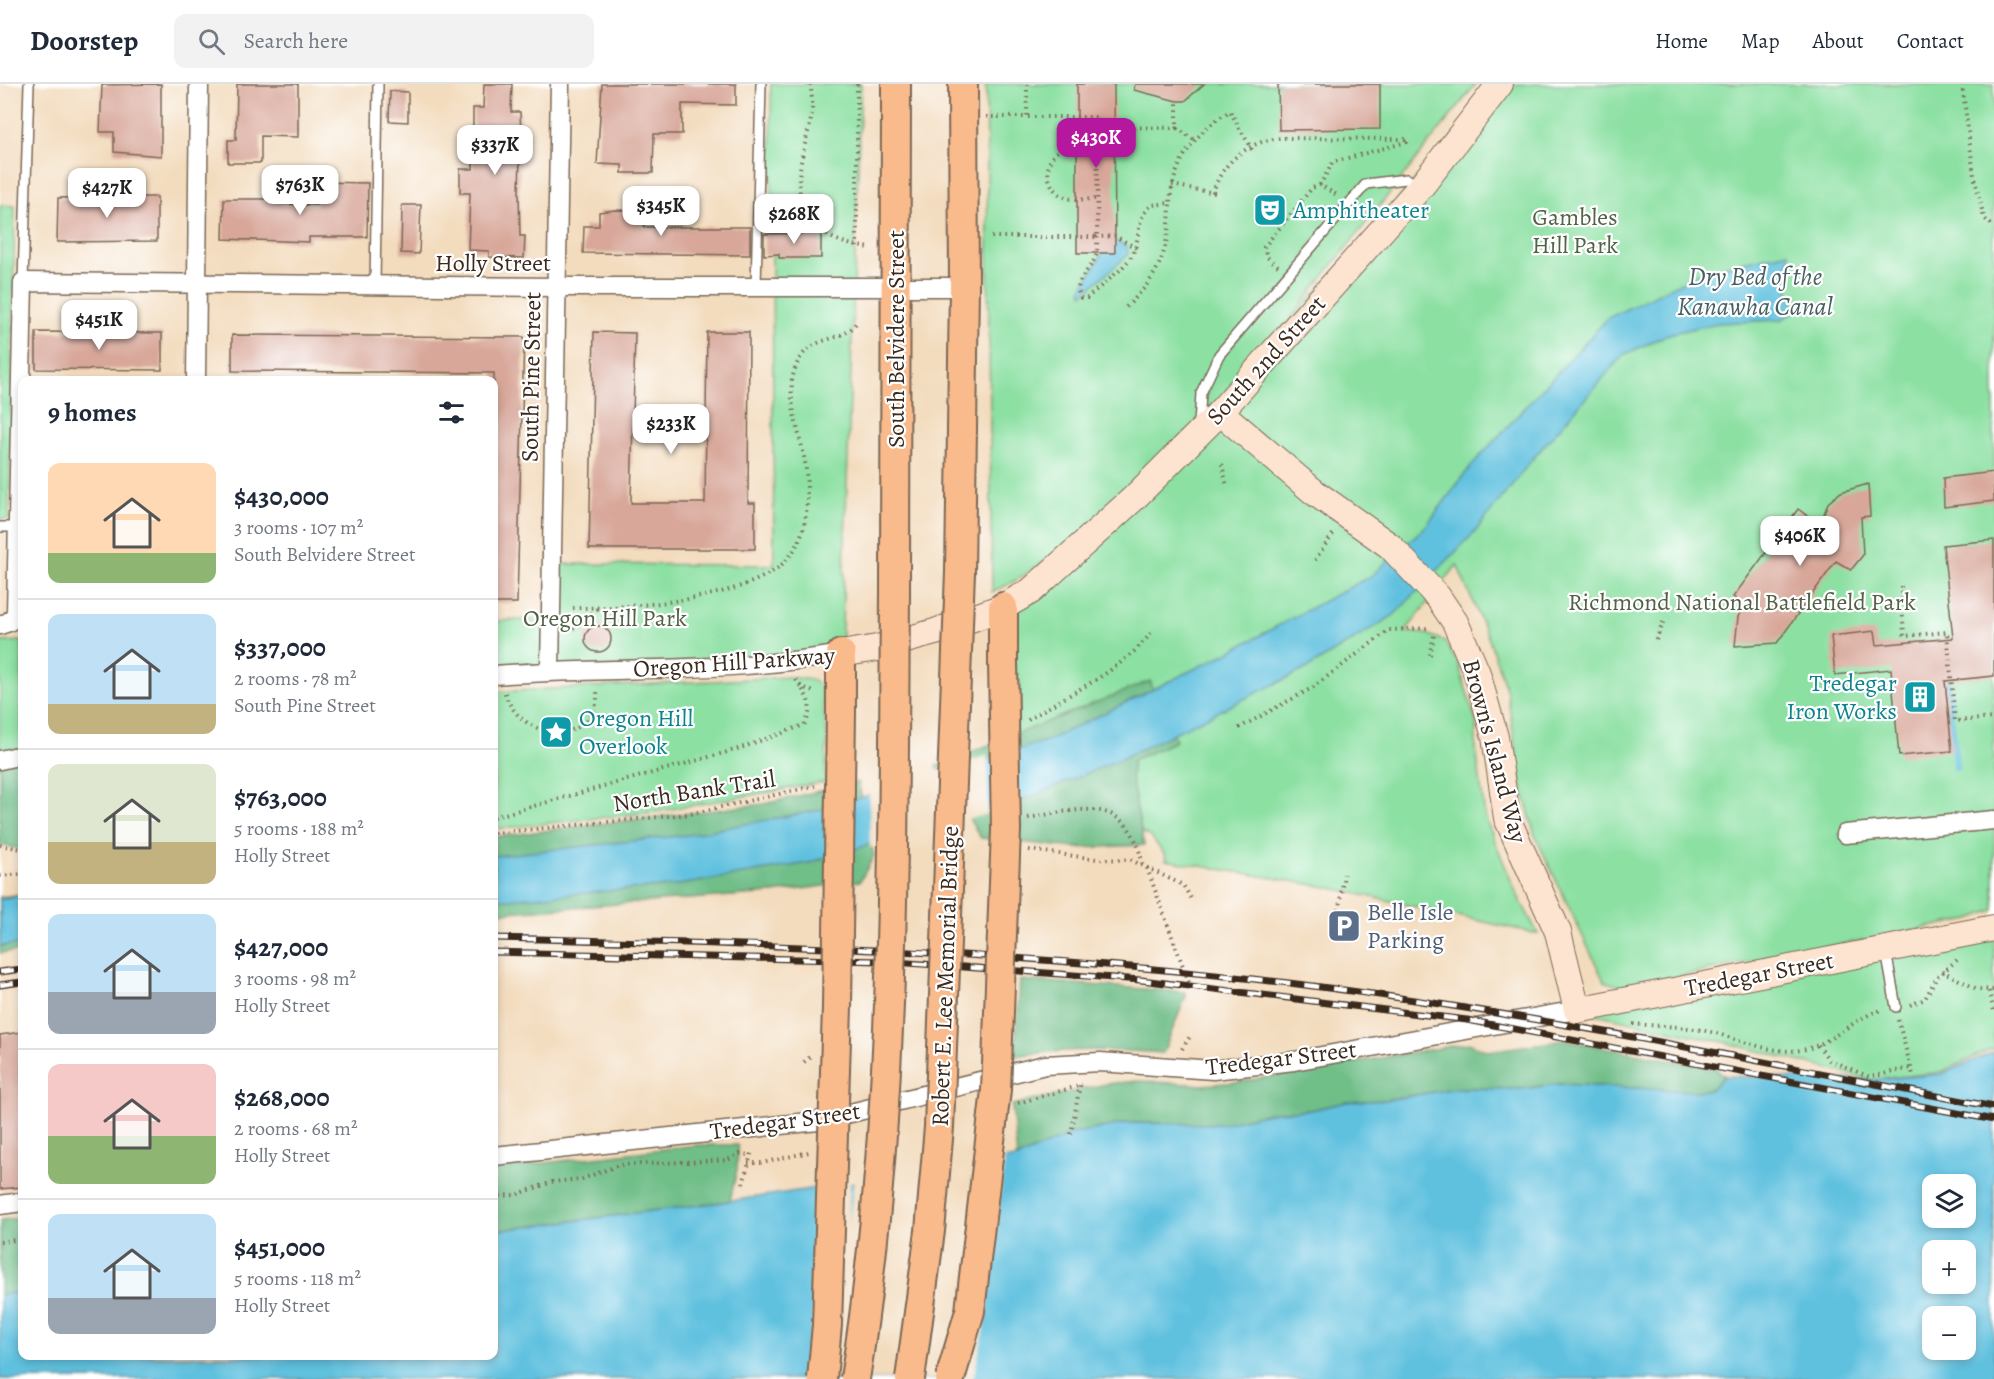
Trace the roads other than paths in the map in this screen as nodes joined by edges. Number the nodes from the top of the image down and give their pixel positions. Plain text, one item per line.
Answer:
1 (29, 84) edge
2 (199, 84) edge
3 (378, 84) edge
4 (560, 84) edge
5 (761, 84) edge
6 (896, 84) edge
7 (963, 84) edge
8 (1500, 84) edge
9 (1423, 184) junction
10 (23, 282) junction
11 (197, 285) junction
12 (375, 286) junction
13 (556, 287) junction
14 (756, 287) junction
15 (896, 287) junction
16 (964, 287) junction
17 (196, 376) edge
18 (1220, 412) junction
19 (1198, 434) junction
20 (9, 527) edge
21 (1003, 607) junction
22 (0, 625) edge
23 (841, 654) junction
24 (550, 670) junction
25 (499, 682) edge
26 (18, 756) edge
27 (0, 760) edge
28 (1994, 820) edge
29 (1845, 834) dead end
30 (1994, 928) edge
31 (1886, 949) junction
32 (1896, 1007) road end
33 (1577, 1010) junction
34 (498, 1156) edge
35 (18, 1203) edge
36 (0, 1205) edge
37 (822, 1379) edge
38 (855, 1379) edge
39 (910, 1379) edge
40 (951, 1379) edge

1 - 10 lane
2 - 11 street
3 - 12 lane
4 - 13 street, South Pine Street
5 - 14 lane
6 - 15 main road, South Belvidere Street
7 - 16 main road
8 - 9 street, South 2nd Street
9 - 18 street, South 2nd Street
9 - 19 lane
10 - 11 street, Holly Street
10 - 20 street
11 - 12 street, Holly Street
11 - 17 street
12 - 13 street, Holly Street
13 - 14 street, Holly Street
13 - 24 street, South Pine Street
14 - 15 street, Holly Street
15 - 16 street, Holly Street
15 - 38 main road, South Belvidere Street, bridge
16 - 39 main road, Robert E. Lee Memorial Bridge, bridge
18 - 19 street, South 2nd Street
18 - 33 street, Brown's Island Way
19 - 21 street, South 2nd Street
20 - 22 street
21 - 23 street, Oregon Hill Parkway
21 - 40 main road, bridge
23 - 24 street, Oregon Hill Parkway
23 - 37 main road, bridge
24 - 25 street, Oregon Hill Parkway
26 - 27 street
28 - 29 street
30 - 31 street, Tredegar Street
31 - 32 lane
31 - 33 street, Tredegar Street
33 - 34 street, Tredegar Street
35 - 36 street

